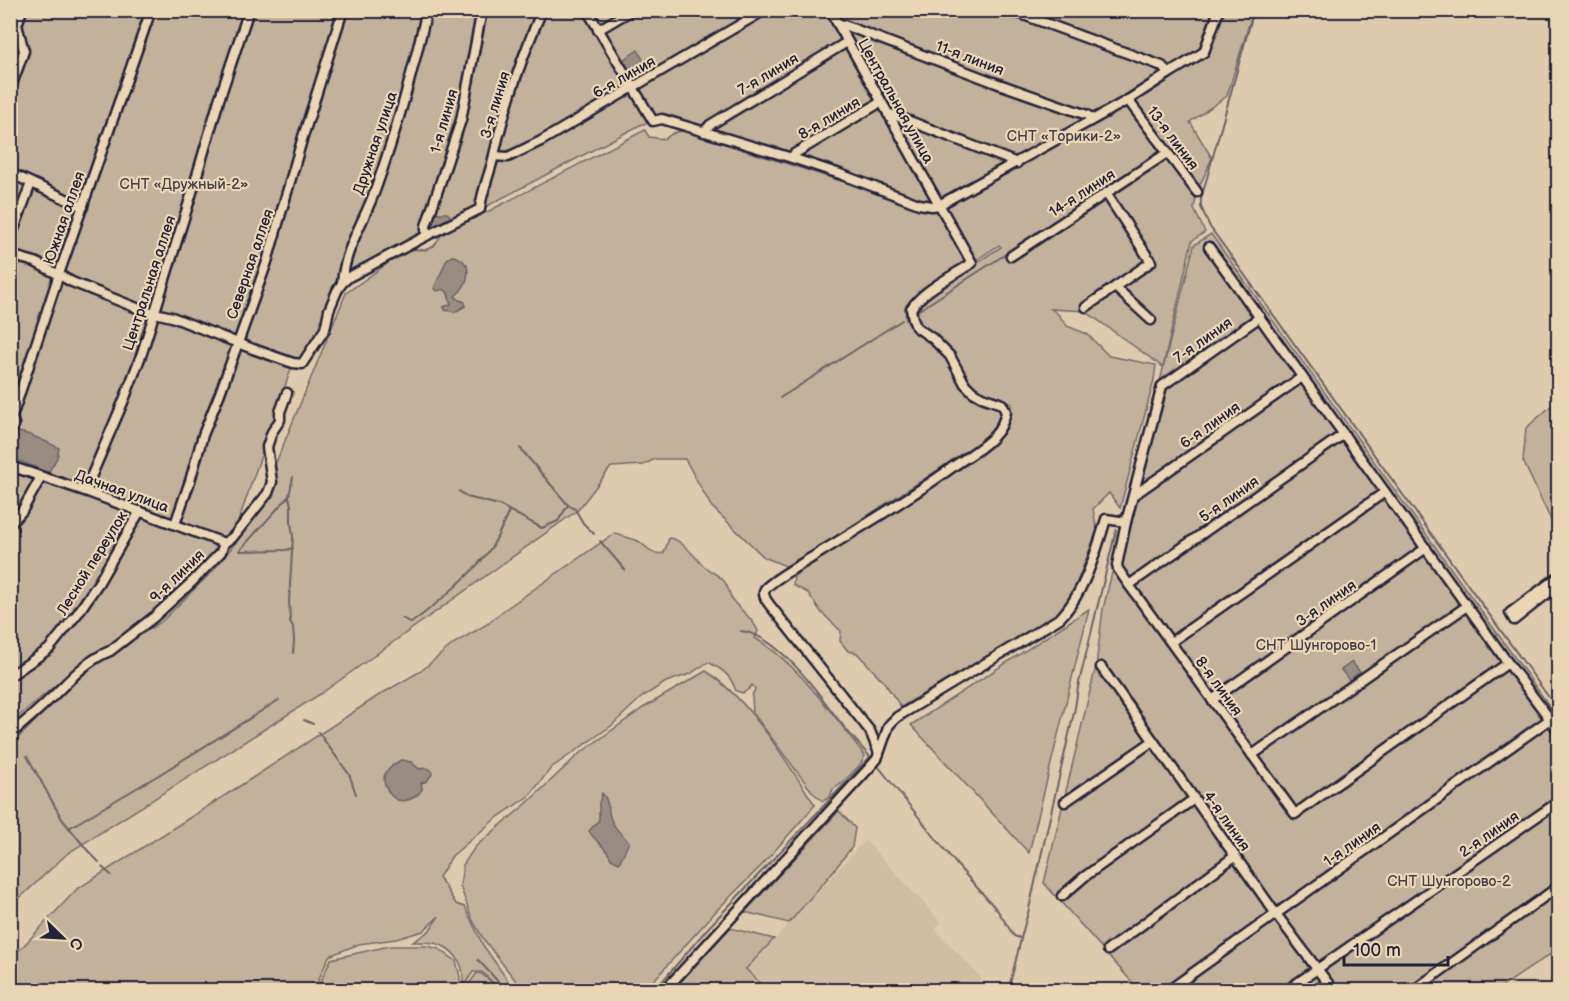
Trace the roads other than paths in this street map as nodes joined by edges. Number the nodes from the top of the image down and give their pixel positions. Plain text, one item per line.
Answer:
1 (22, 10) edge
2 (151, 10) edge
3 (249, 10) edge
4 (343, 10) edge
5 (428, 10) edge
6 (482, 10) edge
7 (542, 10) edge
8 (587, 10) edge
9 (632, 10) edge
10 (765, 10) edge
11 (830, 10) edge
12 (1010, 10) edge
13 (1217, 11) edge
14 (838, 24) junction
15 (598, 30) junction
16 (847, 42) junction
17 (1168, 74) junction
18 (633, 88) junction
19 (10, 90) edge
20 (1128, 100) junction
21 (881, 102) junction
22 (888, 114) junction
23 (1093, 119) junction
24 (704, 132) junction
25 (1167, 153) junction
26 (494, 156) junction
27 (792, 158) junction
28 (1017, 163) junction
29 (10, 174) edge
30 (31, 183) junction
31 (1197, 192) dead end
32 (1106, 193) junction
33 (939, 205) junction
34 (83, 207) junction
35 (426, 236) junction
36 (10, 240) edge
37 (1209, 247) dead end
38 (10, 255) edge
39 (1011, 256) dead end
40 (59, 274) junction
41 (342, 283) junction
42 (1115, 287) junction
43 (1086, 307) dead end
44 (154, 313) junction
45 (1260, 317) junction
46 (1151, 320) dead end
47 (237, 342) junction
48 (1302, 377) junction
49 (287, 393) dead end
50 (1344, 434) junction
51 (10, 435) edge
52 (10, 466) edge
53 (41, 477) junction
54 (85, 491) junction
55 (1135, 491) junction
56 (1385, 492) junction
57 (140, 511) junction
58 (1126, 522) junction
59 (10, 524) edge
60 (175, 524) junction
61 (224, 543) junction
62 (1426, 548) junction
63 (1558, 578) edge
64 (1129, 585) junction
65 (1558, 585) edge
66 (1467, 606) junction
67 (1171, 642) junction
68 (1508, 663) junction
69 (1101, 667) dead end
70 (10, 676) edge
71 (1212, 700) junction
72 (1550, 719) junction
73 (1558, 730) edge
74 (10, 735) edge
75 (1154, 741) junction
76 (879, 753) junction
77 (1252, 755) junction
78 (1194, 799) junction
79 (1065, 802) dead end
80 (1558, 802) edge
81 (1235, 856) junction
82 (1558, 887) edge
83 (1062, 896) dead end
84 (1276, 914) junction
85 (1108, 950) dead end
86 (1318, 970) junction
87 (665, 990) edge
88 (1169, 990) edge
89 (1287, 990) edge
90 (1333, 990) edge
91 (1414, 990) edge

1 - 19 street
2 - 34 street, Южная аллея
3 - 44 street, Центральная аллея
4 - 47 street, Северная аллея
5 - 41 street, Дружная улица
6 - 35 street, 1-я линия
7 - 26 street, 3-я линия
8 - 15 street
9 - 15 street
10 - 18 street, 6-я линия
11 - 14 street, Центральная улица
12 - 17 street
13 - 17 street
14 - 16 street, Центральная улица
14 - 23 street, 11-я линия
15 - 18 street
16 - 21 street, Центральная улица
16 - 24 street, 7-я линия
17 - 20 street
18 - 24 street
18 - 26 street, 6-я линия
20 - 23 street
20 - 25 street, 13-я линия
21 - 22 street, Центральная улица
21 - 27 street, 8-я линия
22 - 28 street
22 - 33 street, Центральная улица
23 - 28 street
24 - 27 street
25 - 31 street, 13-я линия
25 - 32 street, 14-я линия
26 - 35 street, 3-я линия
27 - 33 street
28 - 33 street
29 - 30 street
30 - 34 street
30 - 36 street
32 - 39 street, 14-я линия
32 - 42 street
33 - 76 street, Центральная улица
34 - 40 street, Южная аллея
35 - 41 street
37 - 45 street
38 - 40 street
40 - 44 street
40 - 51 street, Южная аллея
41 - 47 street, Дружная улица
42 - 43 street
42 - 46 street
44 - 47 street
44 - 54 street, Центральная аллея
45 - 48 street
45 - 55 street, 7-я линия
47 - 60 street, Северная аллея
48 - 50 street
48 - 55 street, 6-я линия
49 - 61 street, 9-я линия
50 - 56 street
50 - 64 street, 5-я линия
52 - 53 street, Дачная улица
53 - 54 street, Дачная улица
53 - 59 street
54 - 57 street, Дачная улица
55 - 58 street
56 - 62 street
56 - 67 street
57 - 60 street, Дачная улица
57 - 70 street, Лесной переулок
58 - 64 street, 8-я линия
58 - 76 street
60 - 61 street, Дачная улица
61 - 74 street, 9-я линия
62 - 66 street
62 - 71 street, 3-я линия
63 - 65 street
64 - 67 street, 8-я линия
66 - 68 street
66 - 77 street
67 - 71 street, 8-я линия
68 - 72 street
68 - 77 street, 8-я линия
69 - 75 street, 4-я линия
71 - 77 street, 8-я линия
72 - 73 street
72 - 84 street, 1-я линия
75 - 78 street, 4-я линия
75 - 79 street
76 - 87 street
78 - 81 street, 4-я линия
78 - 83 street
80 - 86 street, 2-я линия
81 - 84 street, 4-я линия
81 - 85 street
82 - 91 street
84 - 86 street, 4-я линия
84 - 88 street, 1-я линия
86 - 89 street, 2-я линия
86 - 90 street, 4-я линия

